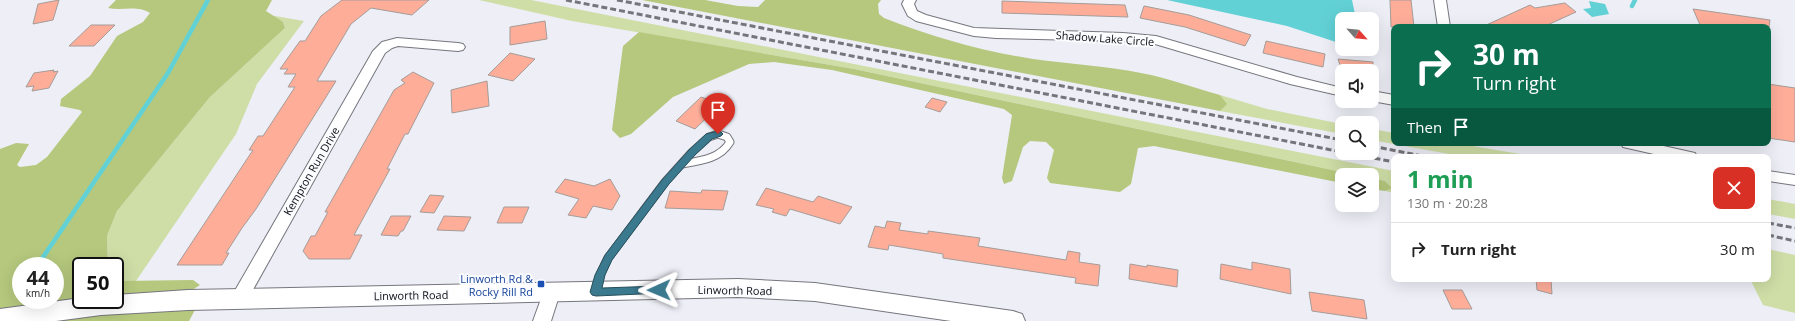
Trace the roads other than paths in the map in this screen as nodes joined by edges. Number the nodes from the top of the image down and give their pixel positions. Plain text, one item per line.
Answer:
1 (1440, 0) edge
2 (911, 6) edge
3 (1444, 24) edge
4 (458, 47) dead end
5 (1335, 90) edge
6 (1379, 97) edge
7 (1391, 99) edge
8 (1641, 146) edge
9 (1677, 154) edge
10 (682, 164) junction
11 (1771, 176) edge
12 (1795, 180) edge
13 (596, 292) junction
14 (551, 293) junction
15 (239, 299) junction
16 (0, 319) edge
17 (542, 321) edge
18 (1012, 321) edge

1 - 3 street
2 - 5 street, Shadow Lake Circle
4 - 15 street, Kempton Run Drive
6 - 7 street
8 - 9 street
10 - 10 lane
10 - 13 lane
11 - 12 street
13 - 14 main road, Linworth Road
13 - 18 main road, Linworth Road
14 - 15 main road, Linworth Road
14 - 17 street
15 - 16 main road, Linworth Road

